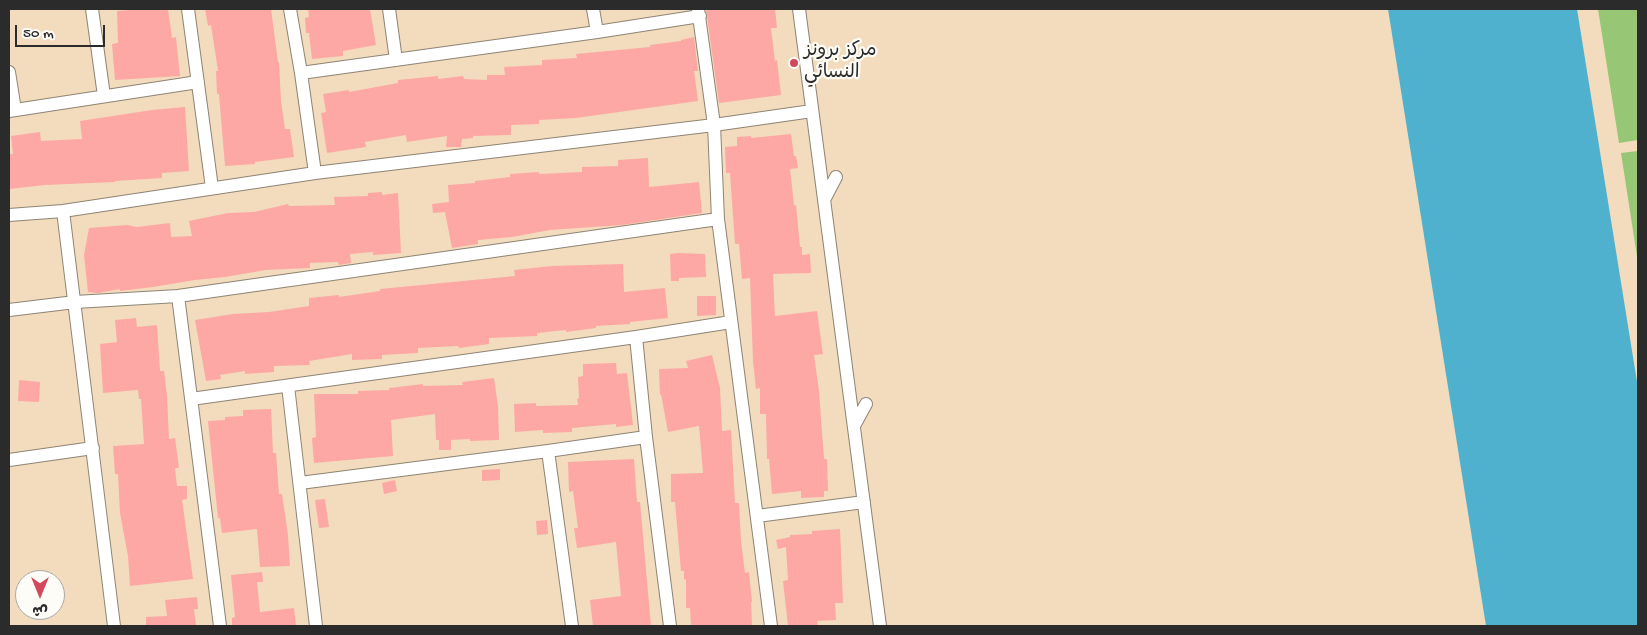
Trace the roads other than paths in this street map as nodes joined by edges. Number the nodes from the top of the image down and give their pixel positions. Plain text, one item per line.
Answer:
1 (92, 9) edge
2 (188, 9) edge
3 (290, 9) edge
4 (389, 9) edge
5 (594, 9) edge
6 (799, 9) edge
7 (699, 13) edge
8 (597, 32) junction
9 (396, 60) junction
10 (9, 72) edge
11 (301, 73) junction
12 (198, 82) junction
13 (104, 96) junction
14 (12, 111) edge
15 (812, 111) junction
16 (714, 125) junction
17 (315, 173) junction
18 (836, 177) dead end
19 (212, 188) junction
20 (824, 200) junction
21 (63, 211) junction
22 (9, 216) edge
23 (718, 219) junction
24 (178, 296) junction
25 (75, 302) junction
26 (9, 310) edge
27 (731, 322) junction
28 (636, 337) junction
29 (288, 386) junction
30 (191, 399) junction
31 (866, 404) dead end
32 (854, 426) junction
33 (646, 437) junction
34 (93, 448) junction
35 (548, 451) junction
36 (9, 460) edge
37 (300, 483) junction
38 (864, 502) junction
39 (757, 516) junction
40 (114, 626) edge
41 (220, 626) edge
42 (316, 626) edge
43 (572, 626) edge
44 (670, 626) edge
45 (771, 626) edge
46 (880, 626) edge

1 - 13 street
2 - 12 street
3 - 11 street
4 - 9 street
5 - 8 street
6 - 15 street
7 - 8 street
7 - 16 street
8 - 9 street
9 - 11 street
10 - 14 street
11 - 17 street
12 - 13 street
12 - 19 street
13 - 14 street
15 - 16 street
15 - 20 street
16 - 17 street
16 - 23 street
17 - 19 street
18 - 20 street
19 - 21 street
20 - 32 street
21 - 22 street
21 - 25 street
23 - 24 street
23 - 27 street
24 - 25 street
24 - 30 street
25 - 26 street
25 - 34 street
27 - 28 street
27 - 39 street
28 - 29 street
28 - 33 street
29 - 30 street
29 - 37 street
30 - 41 street
31 - 32 street
32 - 38 street
33 - 35 street
33 - 44 street
34 - 36 street
34 - 40 street
35 - 37 street
35 - 43 street
37 - 42 street
38 - 39 street
38 - 46 street
39 - 45 street

